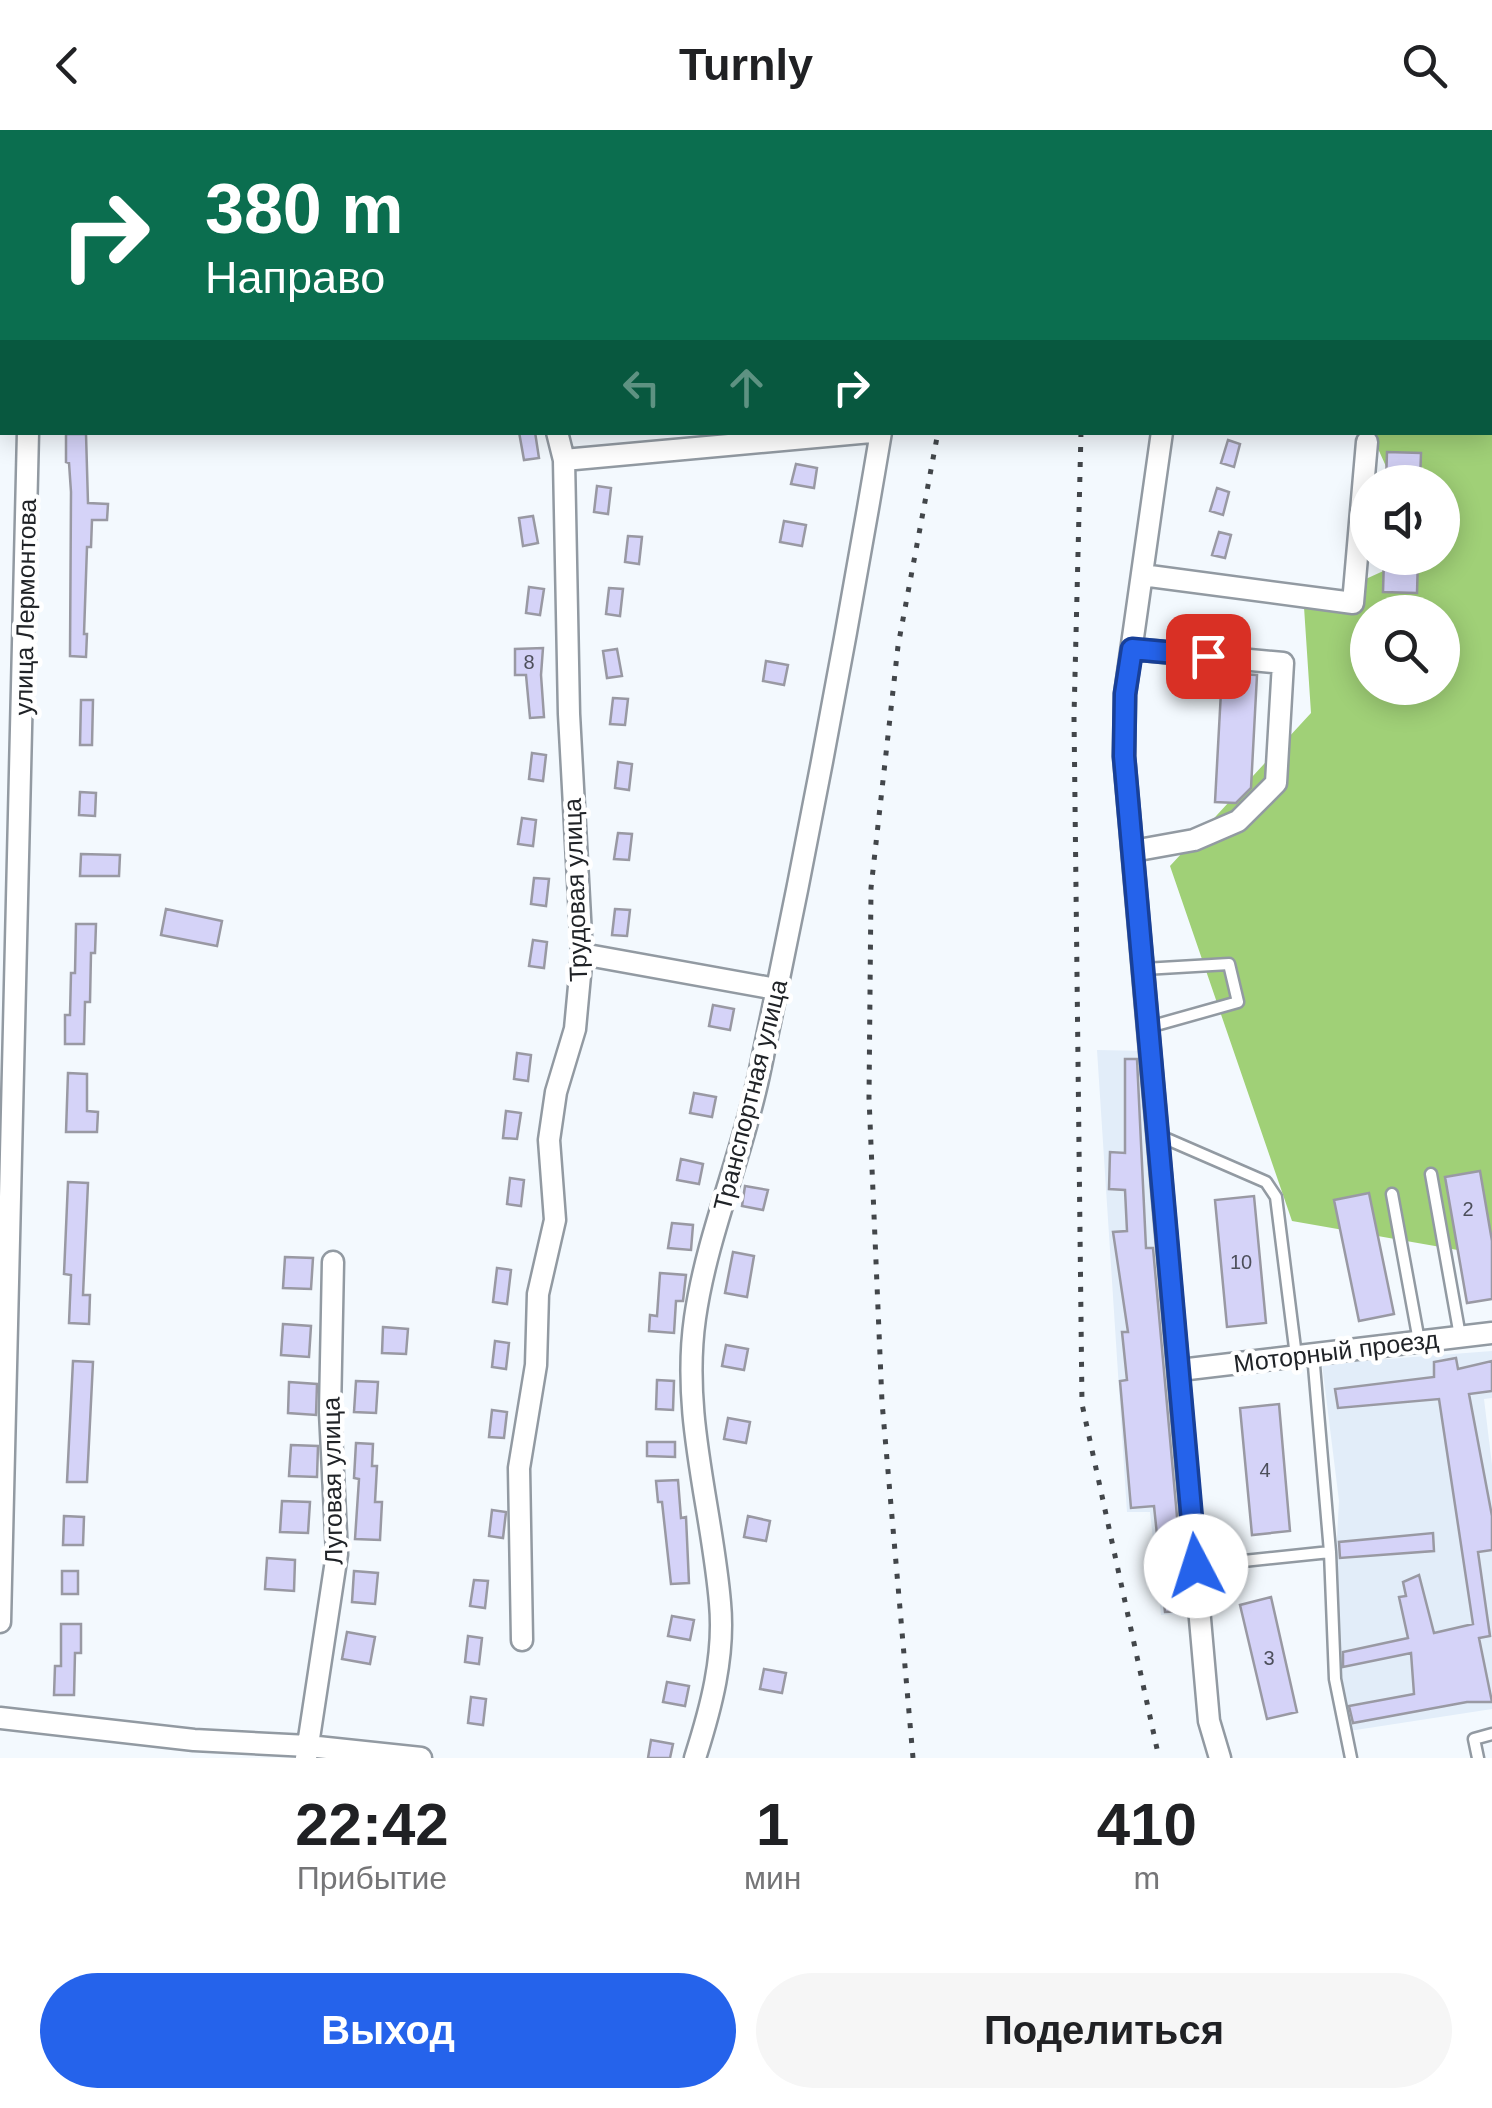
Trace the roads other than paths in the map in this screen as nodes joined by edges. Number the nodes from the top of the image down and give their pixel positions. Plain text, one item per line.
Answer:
1 (28, 435) edge
2 (558, 435) edge
3 (838, 435) edge
4 (880, 435) edge
5 (1162, 435) edge
6 (1366, 442) dead end
7 (564, 460) junction
8 (1142, 576) junction
9 (1132, 649) junction
10 (1133, 851) junction
11 (582, 954) junction
12 (1144, 969) junction
13 (776, 989) junction
14 (1150, 1027) junction
15 (1160, 1136) junction
16 (1431, 1174) dead end
17 (1392, 1194) dead end
18 (333, 1262) dead end
19 (1492, 1332) edge
20 (1460, 1336) junction
21 (1419, 1341) junction
22 (1304, 1355) junction
23 (1180, 1370) junction
24 (1330, 1552) junction
25 (1196, 1566) junction
26 (0, 1622) edge
27 (522, 1640) dead end
28 (0, 1718) edge
29 (1492, 1734) edge
30 (307, 1752) edge
31 (420, 1758) edge
32 (695, 1758) edge
33 (1220, 1758) edge
34 (1351, 1758) edge
35 (1478, 1758) edge

1 - 26 street, улица Лермонтова
2 - 7 street, Трудовая улица
3 - 7 street
4 - 13 street, Транспортная улица
5 - 8 street
6 - 8 street
7 - 11 street, Трудовая улица
8 - 9 street
9 - 10 street
9 - 10 street
10 - 12 street
11 - 13 street
11 - 27 street, Трудовая улица
12 - 14 street
12 - 14 lane
13 - 32 street, Транспортная улица
14 - 15 street
15 - 22 lane
15 - 23 street
16 - 20 lane
17 - 21 lane
18 - 30 street, Луговая улица
19 - 20 street, Моторный проезд
20 - 21 street, Моторный проезд
21 - 22 street, Моторный проезд
22 - 23 street, Моторный проезд
22 - 24 lane
23 - 25 street
24 - 25 lane
24 - 34 lane
25 - 33 street
28 - 30 street
29 - 35 lane
30 - 31 street

